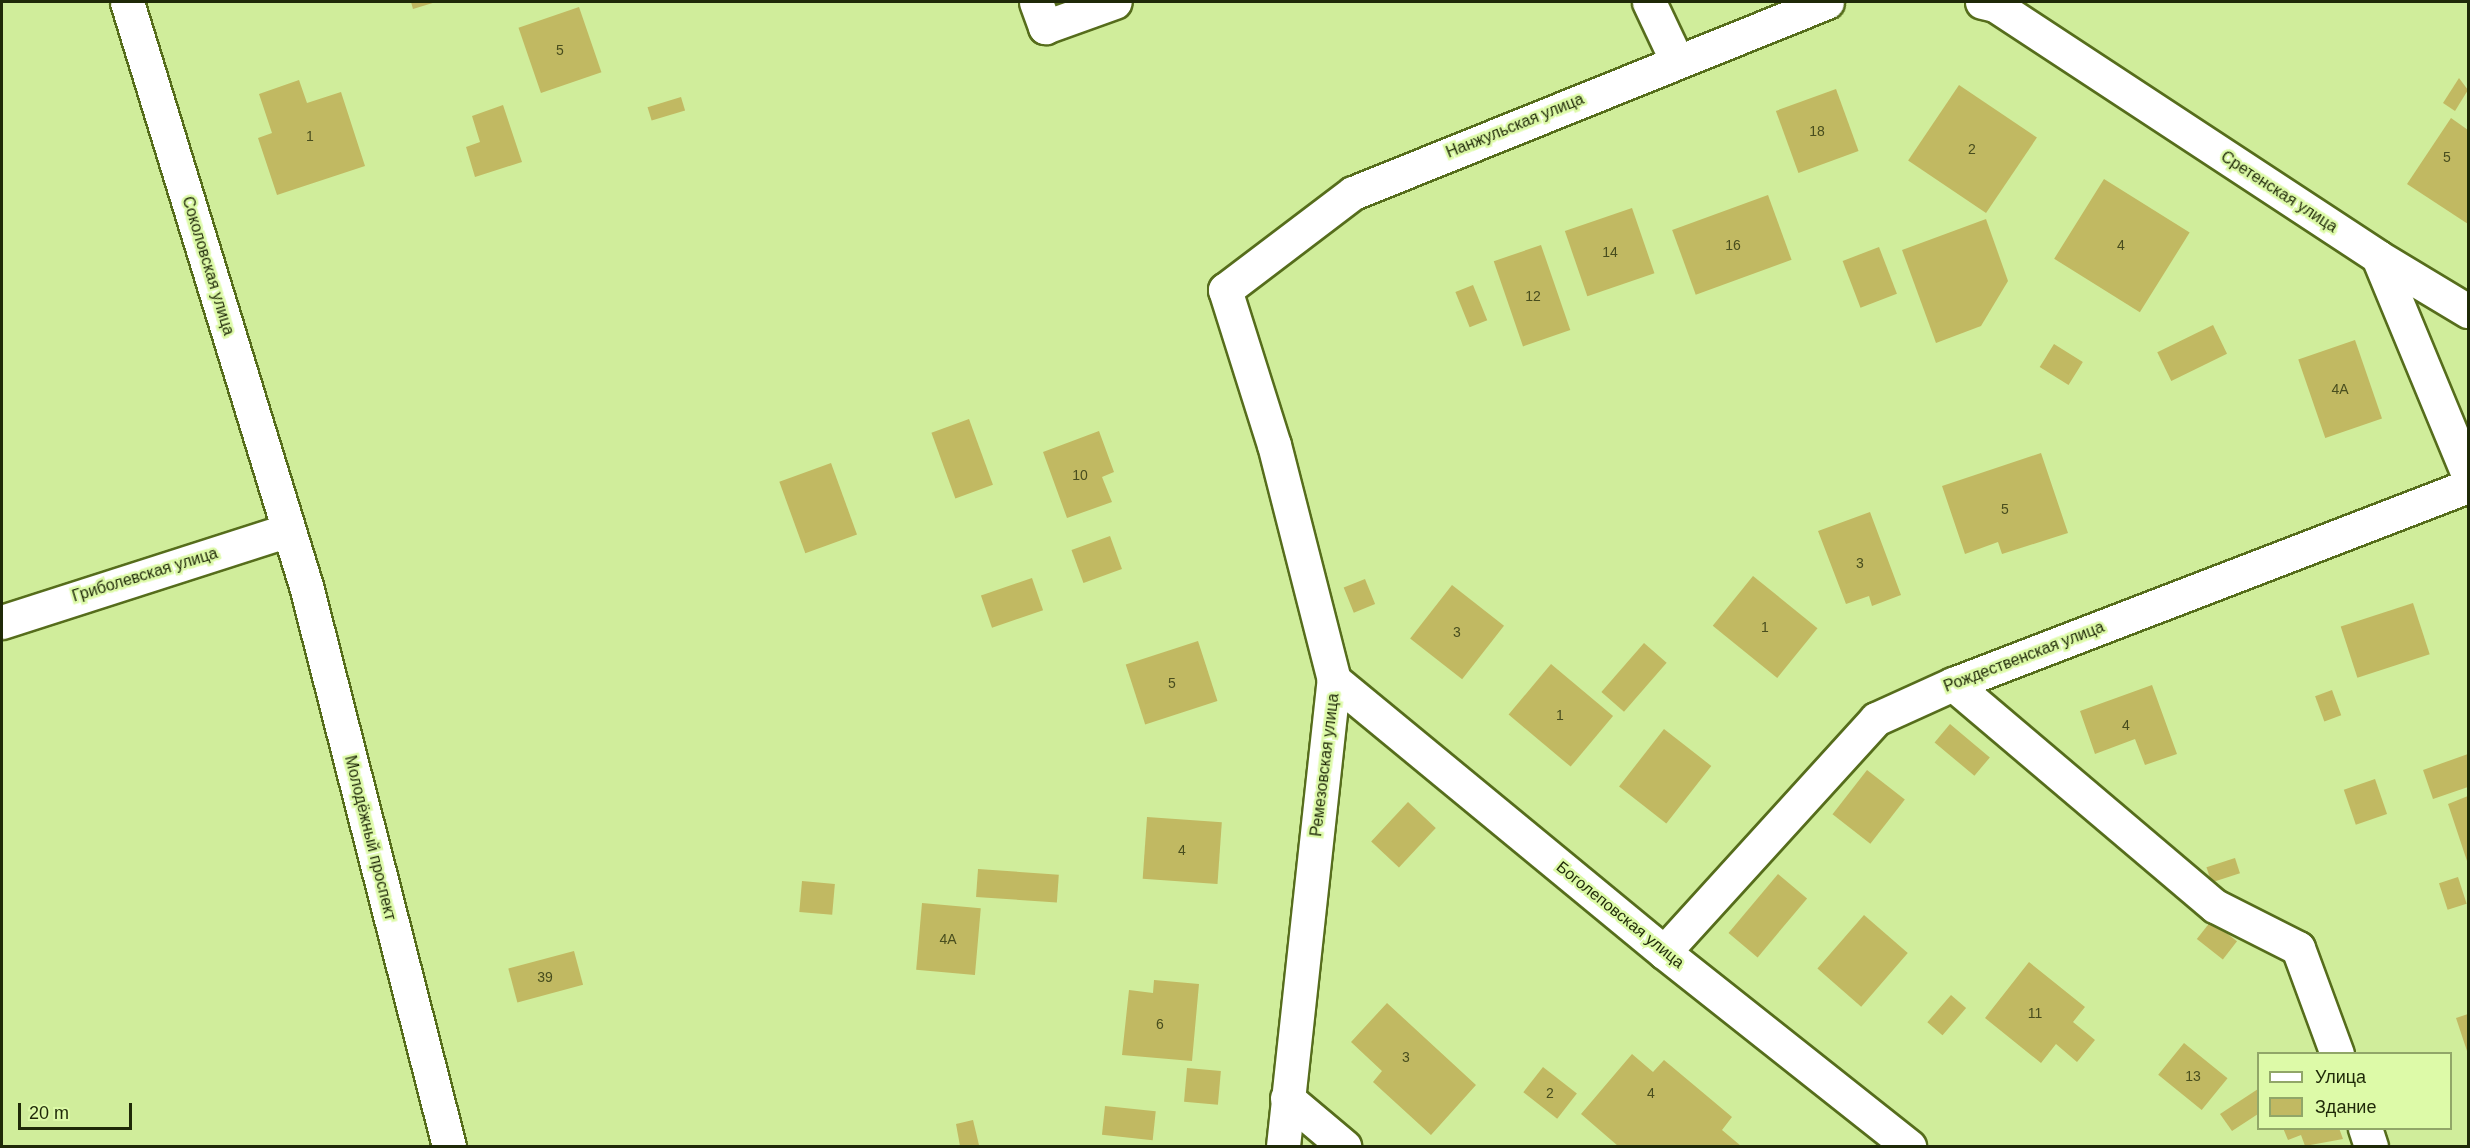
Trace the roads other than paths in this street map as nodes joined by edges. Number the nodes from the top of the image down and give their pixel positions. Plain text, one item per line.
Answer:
1 (127, 2) edge
2 (1115, 2) edge
3 (1649, 2) edge
4 (1827, 2) edge
5 (1982, 2) edge
6 (1040, 14) edge
7 (1676, 59) junction
8 (2378, 257) junction
9 (1225, 290) joint
10 (2469, 311) edge
11 (2458, 413) edge
12 (2469, 474) edge
13 (2469, 486) edge
14 (288, 530) junction
15 (2, 622) edge
16 (1334, 680) junction
17 (1953, 684) junction
18 (1664, 952) junction
19 (2337, 1052) edge
20 (1287, 1098) junction
21 (2366, 1130) edge
22 (448, 1146) edge
23 (1283, 1146) edge
24 (1344, 1146) edge
25 (1909, 1146) edge
26 (2372, 1146) edge

1 - 14 street, Соколовская улица
2 - 6 street
3 - 7 street
4 - 7 street, Нанжульская улица
5 - 8 street, Сретенская улица
7 - 9 street, Нанжульская улица
8 - 10 street, Сретенская улица
8 - 11 street
9 - 16 street, Ремезовская улица
11 - 12 street
13 - 17 street, Рождественская улица
14 - 15 street, Гриболевская улица
14 - 22 street, Молодёжный проспект
16 - 18 street, Боголеповская улица
16 - 20 street, Ремезовская улица
17 - 18 street, Рождественская улица
17 - 19 street
18 - 25 street, Боголеповская улица
20 - 23 street, Ремезовская улица
20 - 24 street
21 - 26 street

